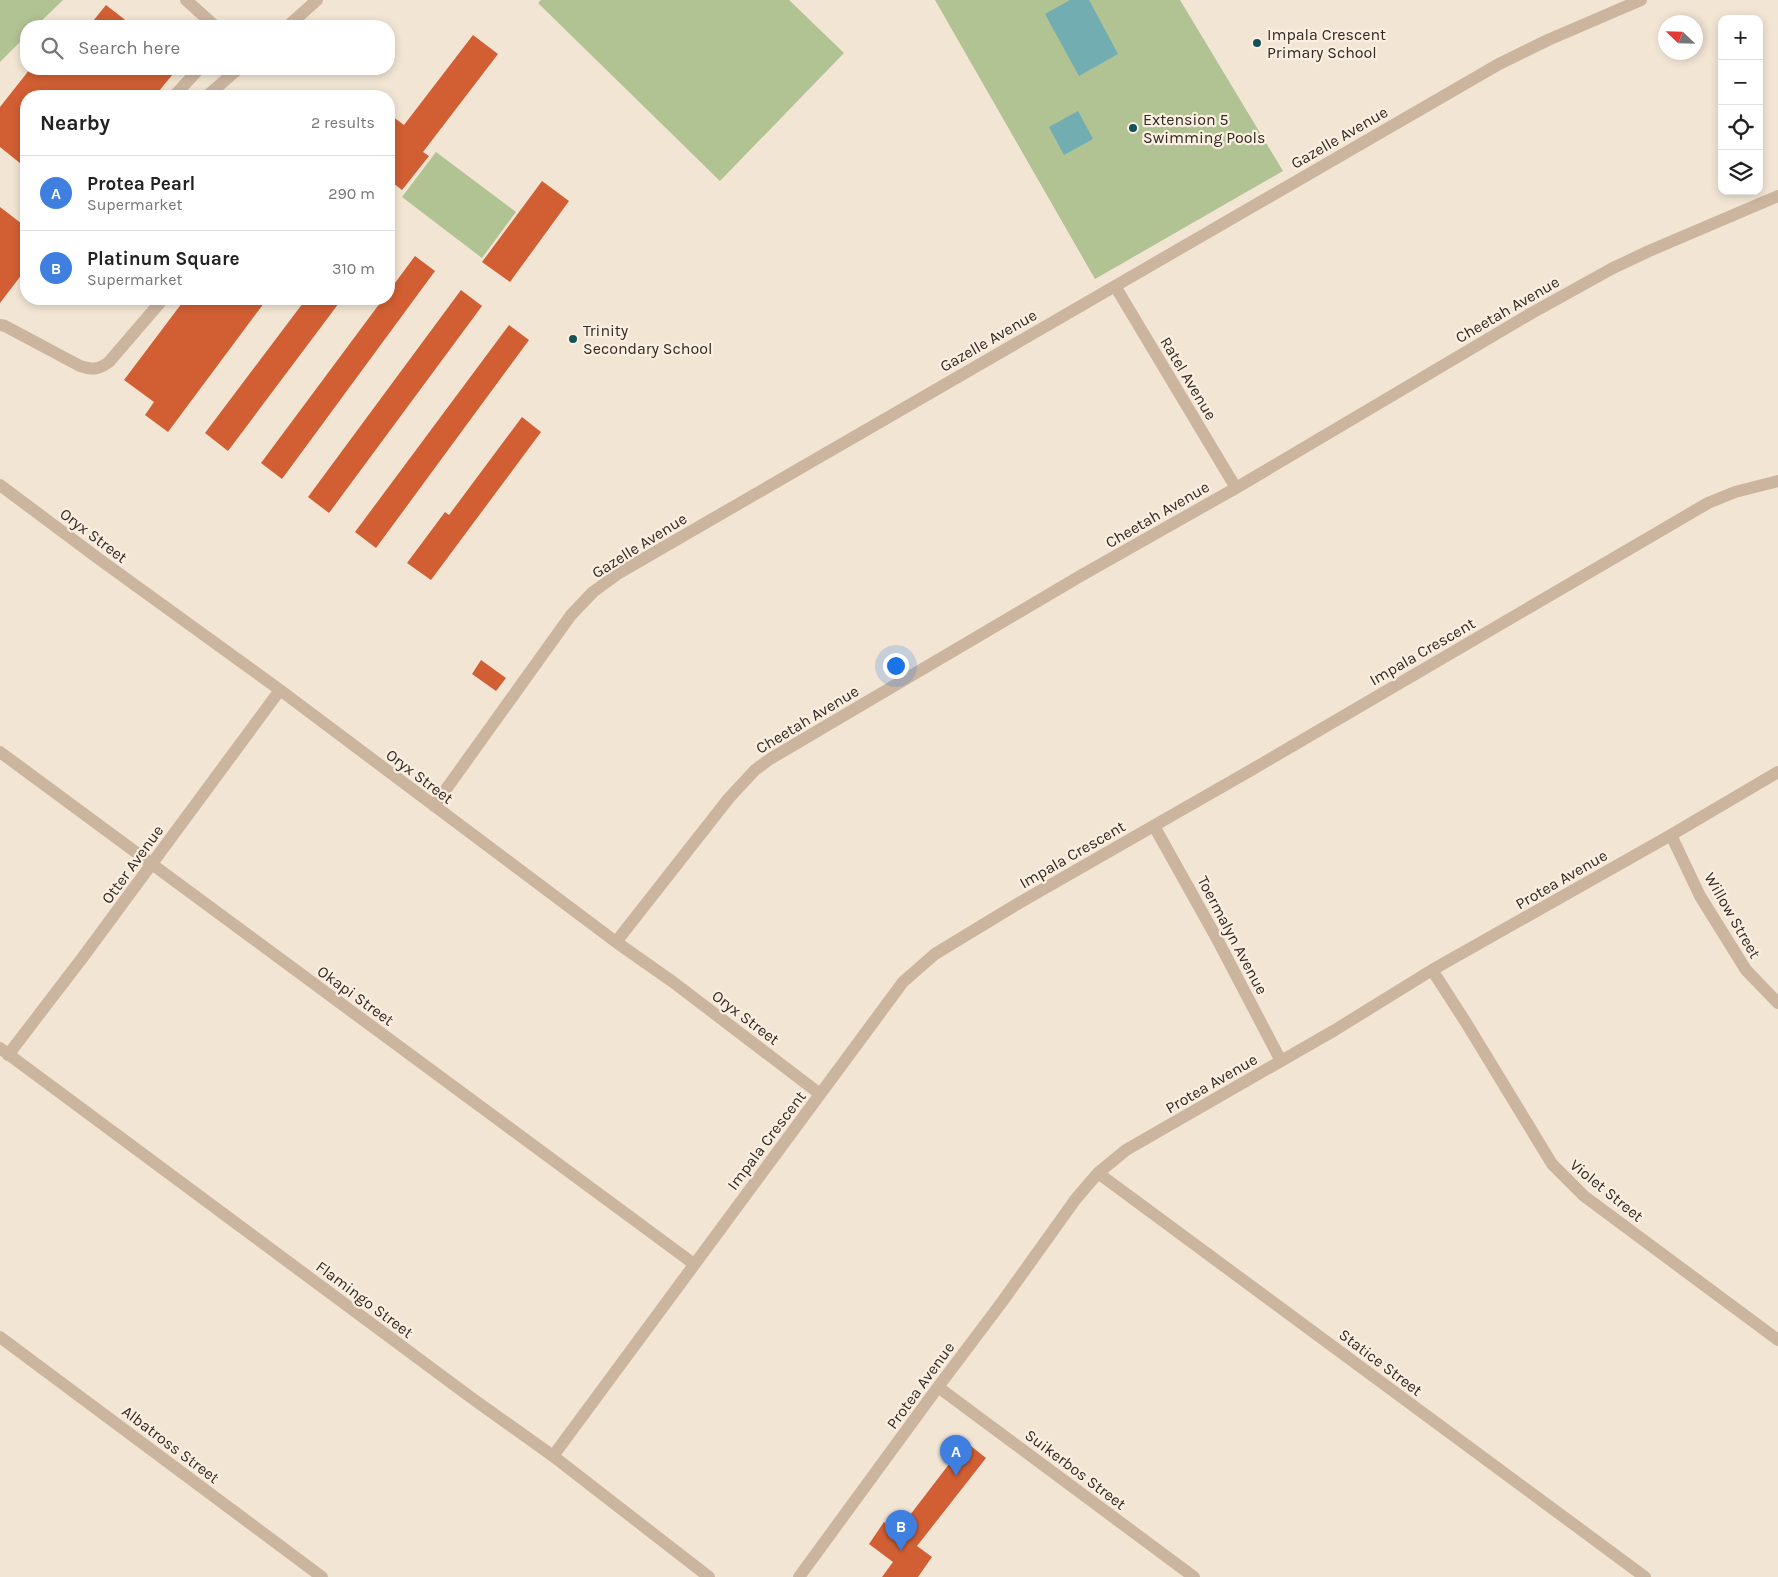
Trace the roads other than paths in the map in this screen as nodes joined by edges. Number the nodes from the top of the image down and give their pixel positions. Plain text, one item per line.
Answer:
1 (186, 0) edge
2 (317, 0) edge
3 (1641, 0) edge
4 (208, 20) edge
5 (295, 20) edge
6 (193, 75) edge
7 (231, 75) edge
8 (180, 90) edge
9 (214, 90) edge
10 (1778, 196) edge
11 (1115, 286) junction
12 (158, 305) edge
13 (0, 325) edge
14 (1778, 481) edge
15 (0, 485) edge
16 (1236, 488) junction
17 (280, 690) junction
18 (0, 752) edge
19 (1778, 772) edge
20 (434, 806) junction
21 (1154, 826) junction
22 (1671, 835) junction
23 (152, 865) junction
24 (616, 942) junction
25 (1432, 970) junction
26 (1778, 1003) edge
27 (4, 1052) edge
28 (1281, 1061) junction
29 (820, 1094) junction
30 (1098, 1173) junction
31 (694, 1264) junction
32 (0, 1337) edge
33 (1778, 1340) edge
34 (938, 1386) junction
35 (553, 1456) junction
36 (322, 1577) edge
37 (709, 1577) edge
38 (799, 1577) edge
39 (1194, 1577) edge
40 (1645, 1577) edge

1 - 4 street
2 - 5 street
3 - 11 street, Gazelle Avenue
6 - 8 street
7 - 9 street
10 - 16 street, Cheetah Avenue
11 - 16 street, Ratel Avenue
11 - 20 street, Gazelle Avenue
12 - 13 street
14 - 21 street, Impala Crescent
15 - 17 street, Oryx Street
16 - 24 street, Cheetah Avenue
17 - 20 street, Oryx Street
17 - 23 street, Otter Avenue
18 - 23 street, Okapi Street
19 - 22 street, Protea Avenue
20 - 24 street, Oryx Street
21 - 28 street, Toermalyn Avenue
21 - 29 street, Impala Crescent
22 - 25 street, Protea Avenue
22 - 26 street, Willow Street
23 - 27 street, Otter Avenue
23 - 31 street, Okapi Street
24 - 29 street, Oryx Street
25 - 28 street, Protea Avenue
25 - 33 street, Violet Street
27 - 35 street, Flamingo Street
28 - 30 street, Protea Avenue
29 - 31 street, Impala Crescent
30 - 34 street, Protea Avenue
30 - 40 street, Statice Street
31 - 35 street, Impala Crescent
32 - 36 street, Albatross Street
34 - 38 street, Protea Avenue
34 - 39 street, Suikerbos Street
35 - 37 street, Flamingo Street

